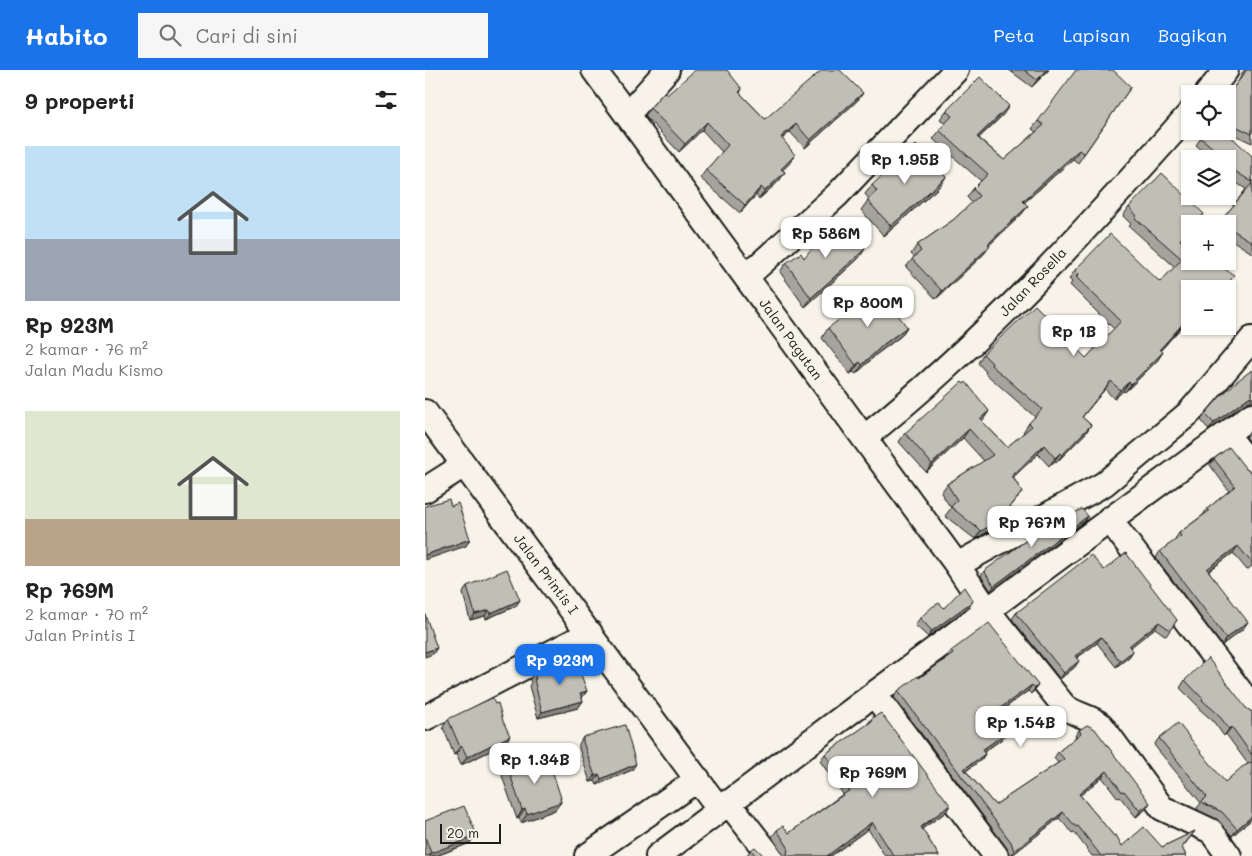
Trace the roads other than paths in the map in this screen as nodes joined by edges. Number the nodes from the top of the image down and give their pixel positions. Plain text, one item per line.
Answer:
1 (594, 70) edge
2 (667, 70) edge
3 (955, 70) edge
4 (1226, 70) edge
5 (1214, 85) edge
6 (627, 115) junction
7 (1181, 123) edge
8 (746, 277) junction
9 (1252, 339) edge
10 (425, 412) edge
11 (1252, 415) edge
12 (1227, 435) junction
13 (863, 438) junction
14 (464, 465) junction
15 (1252, 467) edge
16 (425, 490) edge
17 (1109, 519) junction
18 (957, 565) junction
19 (987, 610) junction
20 (590, 633) junction
21 (874, 694) junction
22 (1252, 707) edge
23 (425, 718) edge
24 (698, 779) junction
25 (723, 806) junction
26 (587, 856) edge
27 (658, 856) edge
28 (770, 856) edge
29 (996, 856) edge
30 (1229, 856) edge

1 - 6 street, Jalan Pagutan
2 - 6 street
3 - 8 street
4 - 5 street
6 - 8 street, Jalan Pagutan
7 - 13 street, Jalan Rosella
8 - 13 street, Jalan Pagutan
9 - 18 street
10 - 14 street, Jalan Printis I
11 - 12 street
12 - 15 street
12 - 17 street
13 - 18 street, Jalan Pagutan
14 - 16 street
14 - 20 street, Jalan Printis I
17 - 19 street
17 - 22 street
18 - 19 street, Jalan Pagutan
19 - 21 street
19 - 30 street, Jalan Pagutan
20 - 23 street
20 - 24 street, Jalan Printis I
21 - 25 street
21 - 29 street
24 - 25 street, Jalan Printis I
24 - 26 street
25 - 27 street
25 - 28 street, Jalan Printis I

